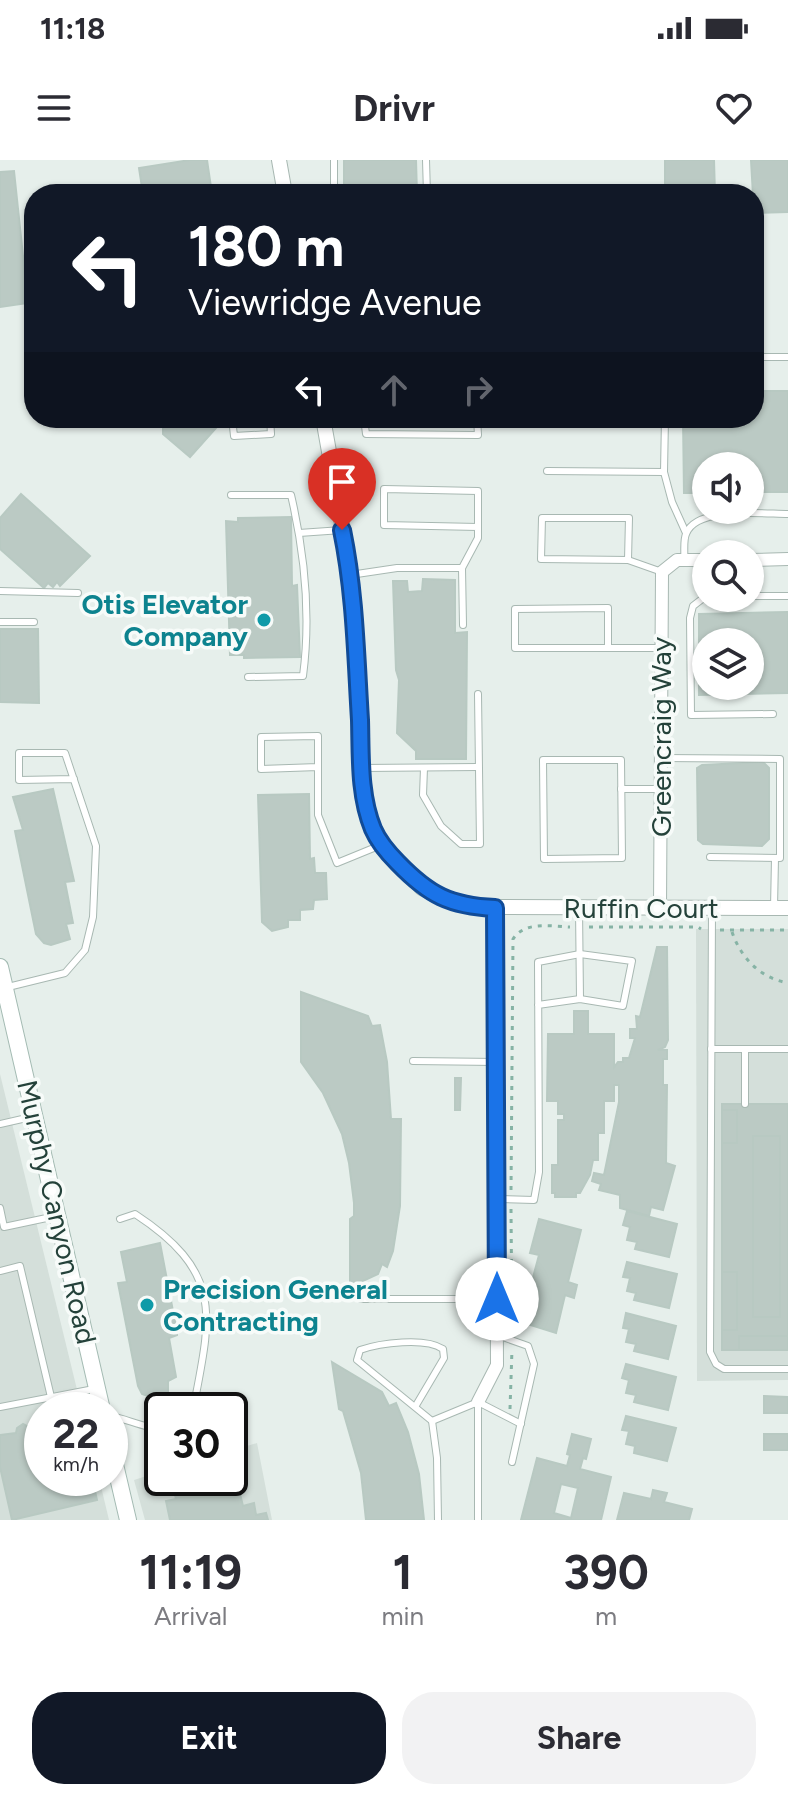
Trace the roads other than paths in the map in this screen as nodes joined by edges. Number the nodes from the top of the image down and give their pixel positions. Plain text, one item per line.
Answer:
1 (279, 160) edge
2 (334, 160) edge
3 (426, 160) edge
4 (283, 184) edge
5 (334, 184) edge
6 (427, 184) edge
7 (764, 357) edge
8 (788, 357) edge
9 (233, 428) edge
10 (271, 428) edge
11 (325, 428) edge
12 (365, 428) edge
13 (478, 428) edge
14 (665, 428) edge
15 (547, 471) dead end
16 (664, 472) junction
17 (231, 495) dead end
18 (788, 514) edge
19 (478, 527) junction
20 (342, 530) junction
21 (299, 533) junction
22 (686, 533) junction
23 (788, 559) edge
24 (628, 560) junction
25 (684, 560) junction
26 (692, 560) edge
27 (764, 560) edge
28 (462, 568) junction
29 (664, 570) junction
30 (350, 575) junction
31 (0, 591) edge
32 (78, 593) dead end
33 (764, 596) edge
34 (788, 596) edge
35 (692, 610) edge
36 (0, 622) edge
37 (34, 622) dead end
38 (463, 625) dead end
39 (608, 648) junction
40 (661, 648) junction
41 (248, 677) dead end
42 (478, 694) dead end
43 (773, 714) dead end
44 (661, 758) junction
45 (318, 767) junction
46 (478, 767) junction
47 (362, 768) junction
48 (424, 768) junction
49 (74, 779) junction
50 (621, 789) junction
51 (661, 789) junction
52 (381, 845) junction
53 (710, 857) dead end
54 (775, 858) junction
55 (495, 908) junction
56 (579, 908) junction
57 (660, 908) junction
58 (712, 908) junction
59 (781, 908) edge
60 (580, 954) junction
61 (0, 967) edge
62 (4, 996) edge
63 (580, 999) junction
64 (538, 1005) junction
65 (711, 1049) junction
66 (745, 1049) junction
67 (788, 1049) edge
68 (413, 1061) dead end
69 (496, 1062) junction
70 (745, 1104) dead end
71 (35, 1117) junction
72 (0, 1124) edge
73 (496, 1199) junction
74 (0, 1208) edge
75 (57, 1216) junction
76 (120, 1219) dead end
77 (0, 1271) edge
78 (361, 1299) dead end
79 (497, 1299) junction
80 (497, 1335) junction
81 (788, 1369) edge
82 (97, 1388) junction
83 (50, 1392) edge
84 (77, 1392) edge
85 (98, 1392) edge
86 (196, 1392) edge
87 (24, 1402) edge
88 (478, 1402) junction
89 (0, 1407) edge
90 (415, 1407) junction
91 (432, 1421) junction
92 (521, 1424) junction
93 (512, 1462) dead end
94 (122, 1496) edge
95 (128, 1520) edge
96 (438, 1520) edge
97 (478, 1520) edge

1 - 4 street
2 - 5 lane
3 - 6 lane
7 - 8 lane
9 - 10 lane
11 - 20 street
12 - 13 lane
14 - 16 lane
15 - 16 lane
16 - 22 lane
17 - 21 lane
18 - 22 lane
19 - 19 lane
19 - 28 lane
20 - 21 lane
20 - 30 street
21 - 41 lane
22 - 25 lane
23 - 27 street
24 - 24 lane
24 - 29 lane
25 - 26 street
25 - 29 street
28 - 30 lane
28 - 38 lane
29 - 40 street, Greencraig Way
30 - 47 street
31 - 32 lane
33 - 34 lane
35 - 43 lane
36 - 37 lane
39 - 39 lane
39 - 40 lane
40 - 44 street, Greencraig Way
42 - 46 lane
44 - 51 street, Greencraig Way
44 - 54 lane
45 - 45 lane
45 - 52 lane
46 - 48 lane
46 - 48 lane
47 - 48 lane
47 - 52 street
49 - 49 lane
49 - 62 lane
50 - 50 lane
50 - 51 lane
51 - 57 street, Greencraig Way
52 - 55 street, Ruffin Court
53 - 54 lane
54 - 59 lane
55 - 56 street, Ruffin Court
55 - 69 street
56 - 57 street, Ruffin Court
56 - 60 lane
57 - 58 street, Ruffin Court
58 - 59 street, Ruffin Court
58 - 65 lane
60 - 63 lane
60 - 63 lane
60 - 64 lane
61 - 62 main road, Murphy Canyon Road
62 - 71 main road, Murphy Canyon Road
63 - 64 lane
64 - 73 lane
65 - 66 lane
65 - 81 lane
66 - 67 lane
66 - 70 lane
68 - 69 lane
69 - 73 street
71 - 72 lane
71 - 75 main road, Murphy Canyon Road
73 - 79 street
74 - 75 lane
75 - 82 main road, Murphy Canyon Road
76 - 86 lane
77 - 83 lane
78 - 79 lane
79 - 80 street
80 - 88 street
80 - 92 lane
82 - 84 lane
82 - 85 main road, Murphy Canyon Road
87 - 89 lane
88 - 91 lane
88 - 92 lane
88 - 97 lane
90 - 90 lane
90 - 91 lane
91 - 96 lane
92 - 93 lane
94 - 95 main road

